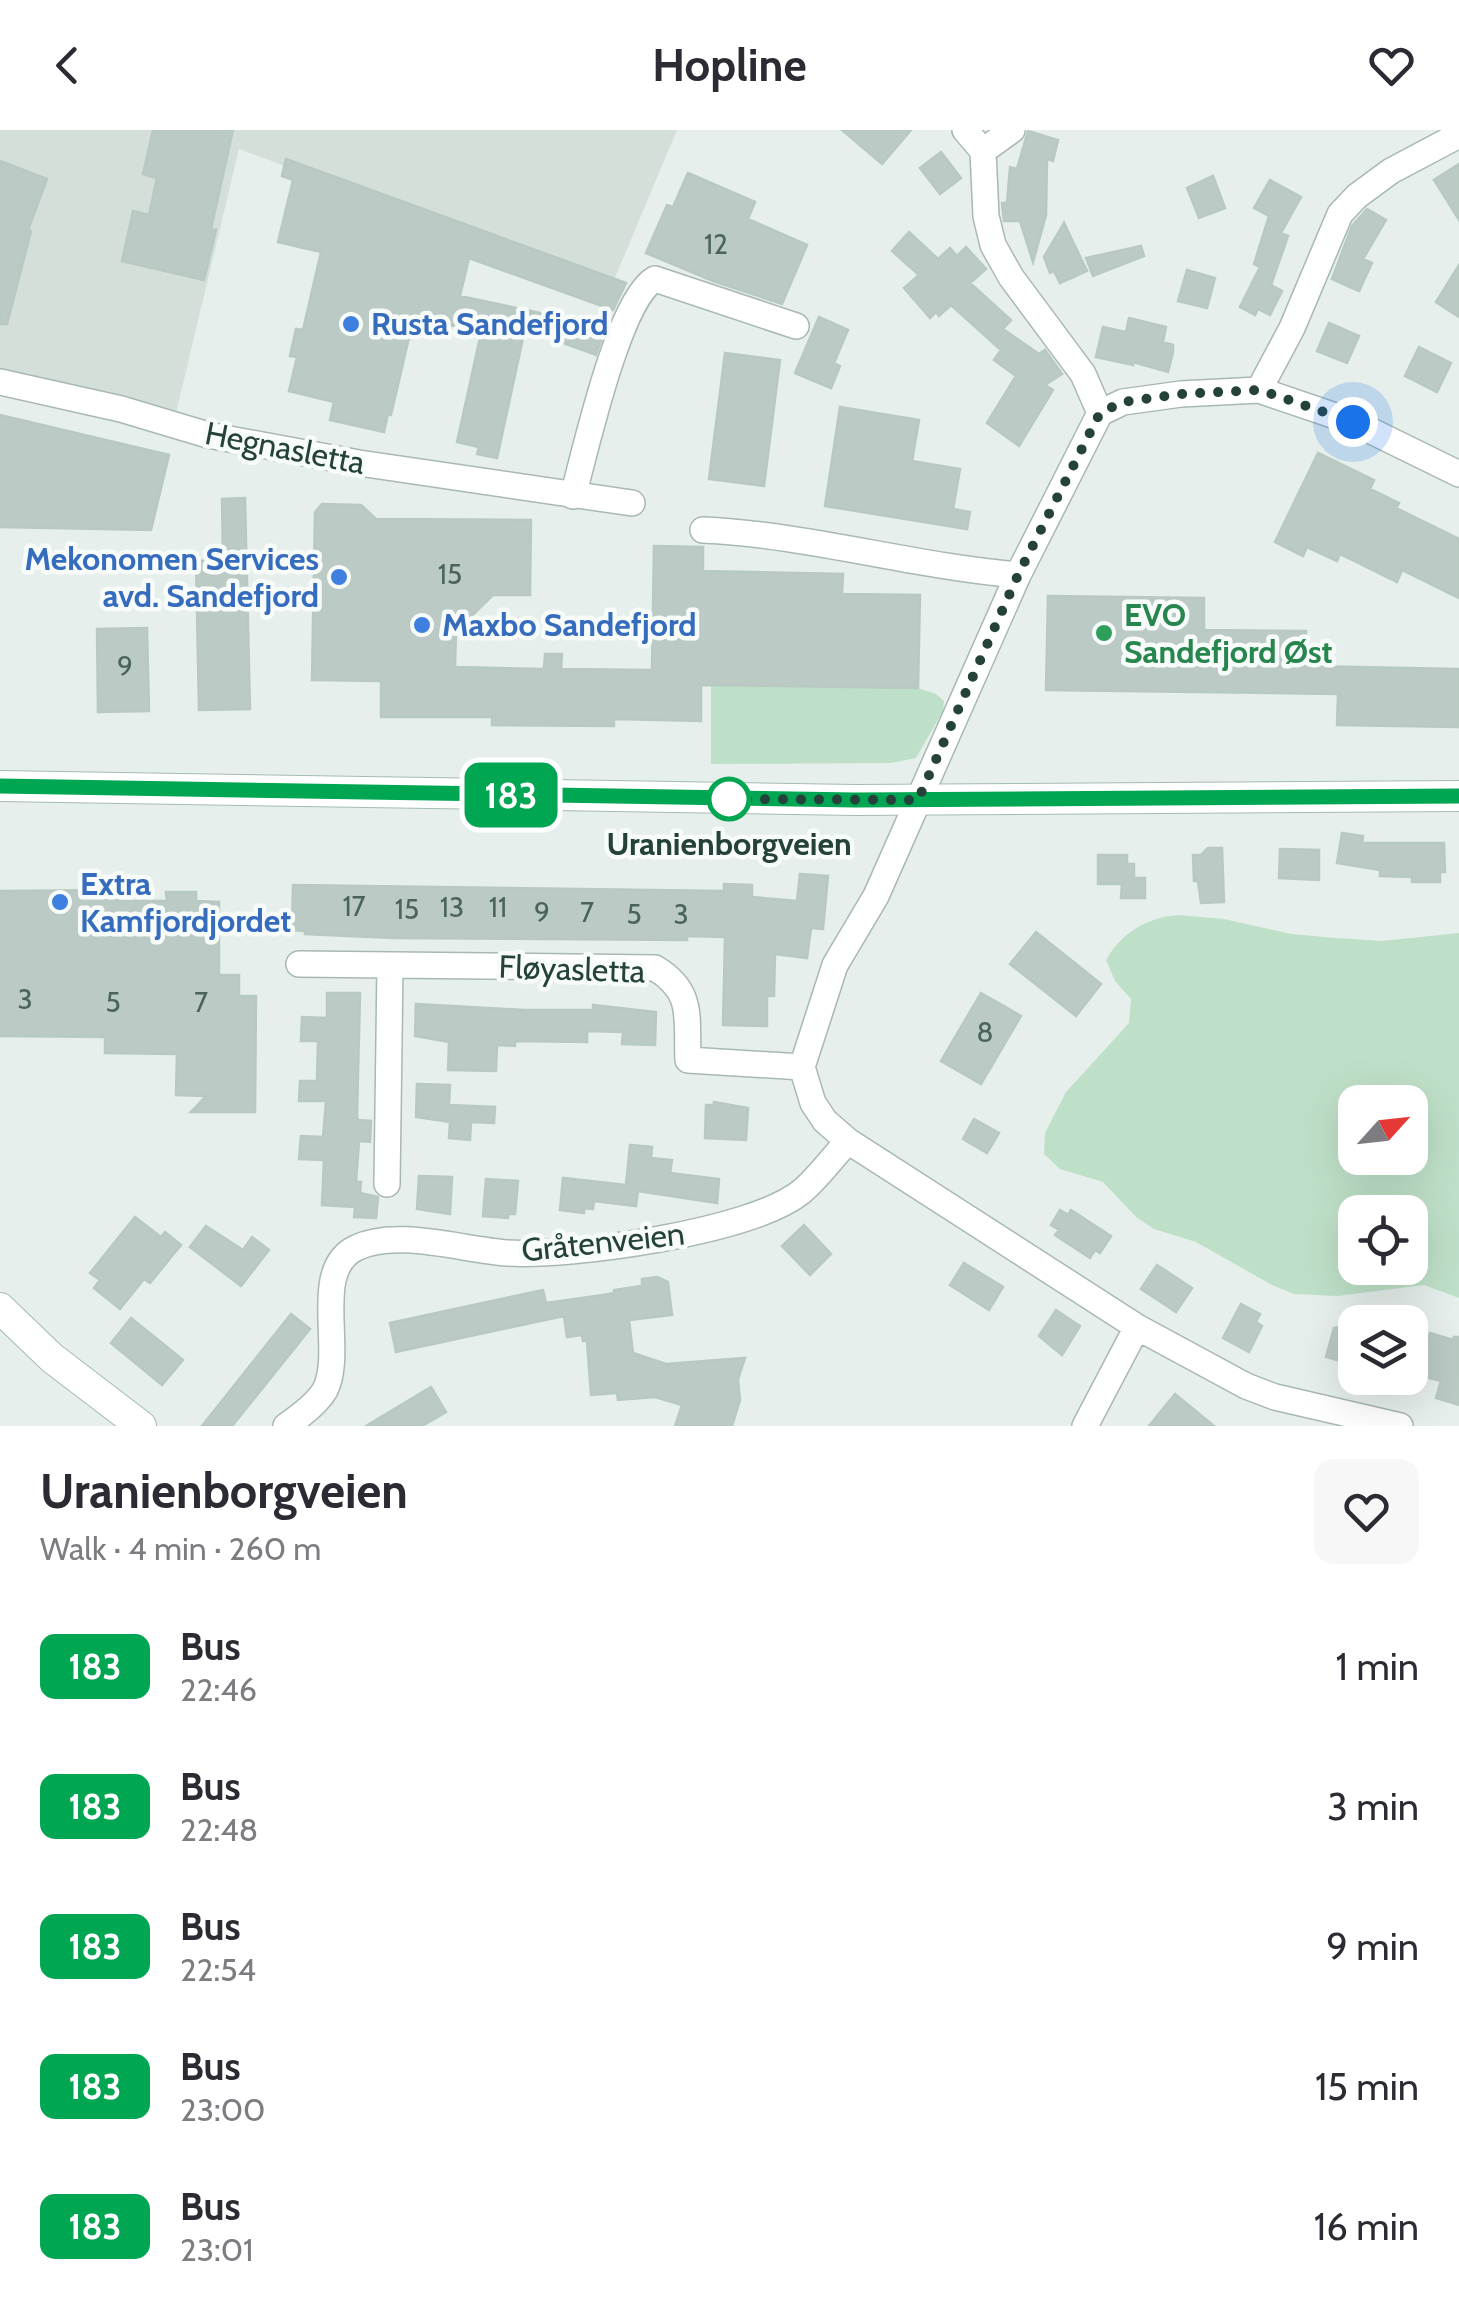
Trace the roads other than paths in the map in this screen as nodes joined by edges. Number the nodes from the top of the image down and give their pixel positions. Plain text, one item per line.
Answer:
1 (965, 130) edge
2 (1012, 130) edge
3 (1459, 135) edge
4 (983, 152) junction
5 (796, 326) dead end
6 (0, 382) edge
7 (1260, 390) junction
8 (1100, 413) junction
9 (1459, 474) edge
10 (573, 496) junction
11 (632, 503) dead end
12 (703, 530) dead end
13 (1018, 575) junction
14 (0, 786) edge
15 (1459, 796) edge
16 (918, 800) junction
17 (299, 964) dead end
18 (390, 966) junction
19 (802, 1067) junction
20 (848, 1141) junction
21 (388, 1184) dead end
22 (0, 1308) edge
23 (1137, 1326) junction
24 (141, 1426) edge
25 (286, 1426) edge
26 (1086, 1426) edge
27 (1400, 1426) edge

1 - 4 street
2 - 4 street
3 - 7 street
4 - 8 street
5 - 10 street
6 - 10 street, Hegnasletta
7 - 8 street
7 - 9 street
8 - 13 street
10 - 11 street, Hegnasletta
12 - 13 street
13 - 16 street
14 - 16 main road
15 - 16 main road
16 - 19 street
17 - 18 street, Fløyasletta
18 - 19 street, Fløyasletta
18 - 21 street
19 - 20 street
20 - 23 street
20 - 25 street, Gråtenveien
22 - 24 main road
23 - 26 street
23 - 27 street

